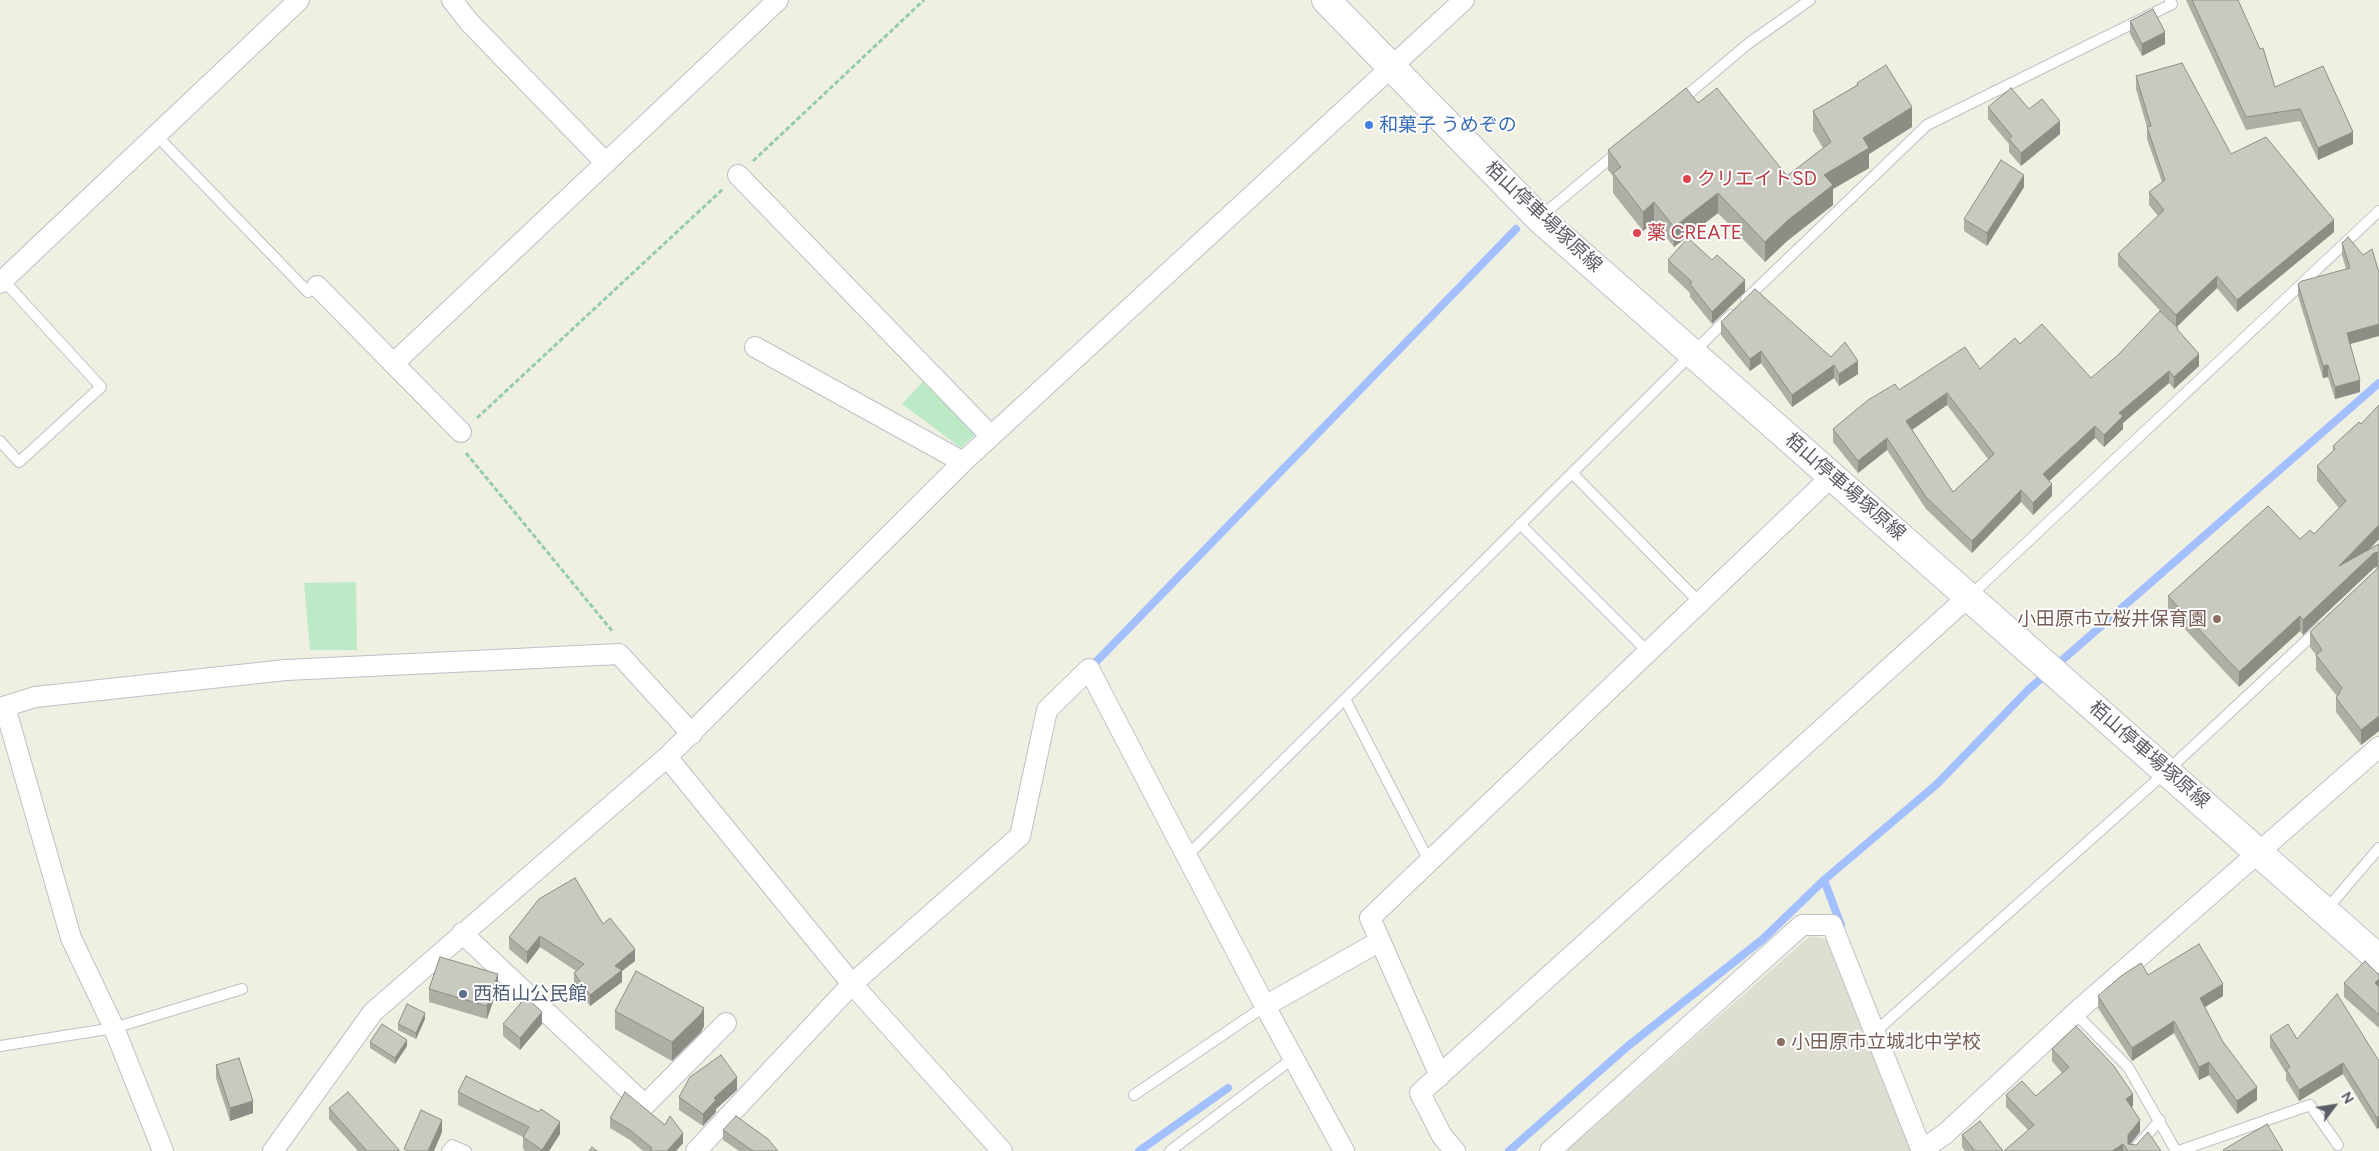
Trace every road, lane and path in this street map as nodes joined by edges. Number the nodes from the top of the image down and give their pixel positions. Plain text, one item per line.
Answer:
1 (299, 0) edge
2 (452, 0) edge
3 (778, 0) edge
4 (924, 0) edge
5 (1326, 0) edge
6 (1464, 0) edge
7 (1810, 0) edge
8 (2170, 0) edge
9 (1392, 69) junction
10 (1674, 106) edge
11 (156, 135) junction
12 (1629, 143) edge
13 (606, 162) junction
14 (738, 174) junction
15 (2379, 211) edge
16 (1539, 218) junction
17 (1, 282) edge
18 (317, 286) joint
19 (755, 347) dead end
20 (1693, 352) junction
21 (394, 363) junction
22 (461, 432) junction
23 (991, 436) junction
24 (0, 441) edge
25 (963, 462) junction
26 (1572, 473) junction
27 (1832, 476) junction
28 (1520, 524) junction
29 (1969, 596) junction
30 (1700, 603) junction
31 (2330, 619) edge
32 (1648, 652) junction
33 (619, 654) junction
34 (1345, 699) junction
35 (2, 707) edge
36 (692, 734) junction
37 (2379, 746) edge
38 (667, 757) junction
39 (2167, 771) junction
40 (2379, 848) edge
41 (2260, 852) junction
42 (1188, 856) junction
43 (1429, 861) junction
44 (2326, 911) junction
45 (462, 933) junction
46 (1380, 941) junction
47 (2379, 959) edge
48 (852, 984) junction
49 (242, 989) dead end
50 (1265, 1006) junction
51 (2075, 1013) junction
52 (726, 1023) dead end
53 (114, 1028) junction
54 (1875, 1032) junction
55 (0, 1046) edge
56 (1292, 1059) junction
57 (1440, 1076) junction
58 (1134, 1095) dead end
59 (2160, 1120) junction
60 (2338, 1145) dead end
61 (163, 1151) edge
62 (273, 1151) edge
63 (447, 1151) edge
64 (466, 1151) edge
65 (696, 1151) edge
66 (1002, 1151) edge
67 (1170, 1151) edge
68 (1344, 1151) edge
69 (1455, 1151) edge
70 (1550, 1151) edge
71 (1922, 1151) edge
72 (2133, 1151) edge
73 (2178, 1151) edge

1 - 11 street
2 - 13 street
3 - 13 street
4 - 14 path
5 - 9 main road, 栢山停車場塚原線
6 - 9 street
7 - 10 lane
8 - 20 lane
9 - 16 main road, 栢山停車場塚原線
9 - 23 street
11 - 17 street
11 - 18 lane
12 - 16 lane
13 - 21 street
14 - 22 path
14 - 23 street
15 - 29 lane
16 - 20 main road, 栢山停車場塚原線
17 - 24 lane
18 - 21 street
19 - 25 street
20 - 26 lane
20 - 27 main road, 栢山停車場塚原線
21 - 22 street
22 - 33 path
23 - 25 street
25 - 36 street
26 - 28 lane
26 - 30 lane
27 - 29 main road, 栢山停車場塚原線
27 - 30 street
28 - 32 lane
28 - 34 lane
29 - 39 main road, 栢山停車場塚原線
29 - 57 street
30 - 32 street
31 - 39 lane
32 - 43 street
33 - 35 street
33 - 36 street
34 - 42 lane
34 - 43 lane
35 - 53 street
36 - 38 street
37 - 41 street
38 - 45 street
38 - 48 street
39 - 41 main road, 栢山停車場塚原線
39 - 54 lane
40 - 44 lane
41 - 44 main road, 栢山停車場塚原線
41 - 51 street
42 - 48 street
42 - 50 street
43 - 46 street
44 - 47 main road, 栢山停車場塚原線
45 - 52 street
45 - 62 street
46 - 50 street
46 - 57 street
48 - 65 street
48 - 66 street
49 - 53 lane
50 - 56 street
50 - 58 lane
51 - 59 lane
51 - 71 street
53 - 55 lane
53 - 61 street
54 - 70 street
54 - 71 street
56 - 67 lane
56 - 68 street
57 - 69 street
59 - 72 lane
59 - 73 lane
60 - 73 lane
63 - 64 lane

